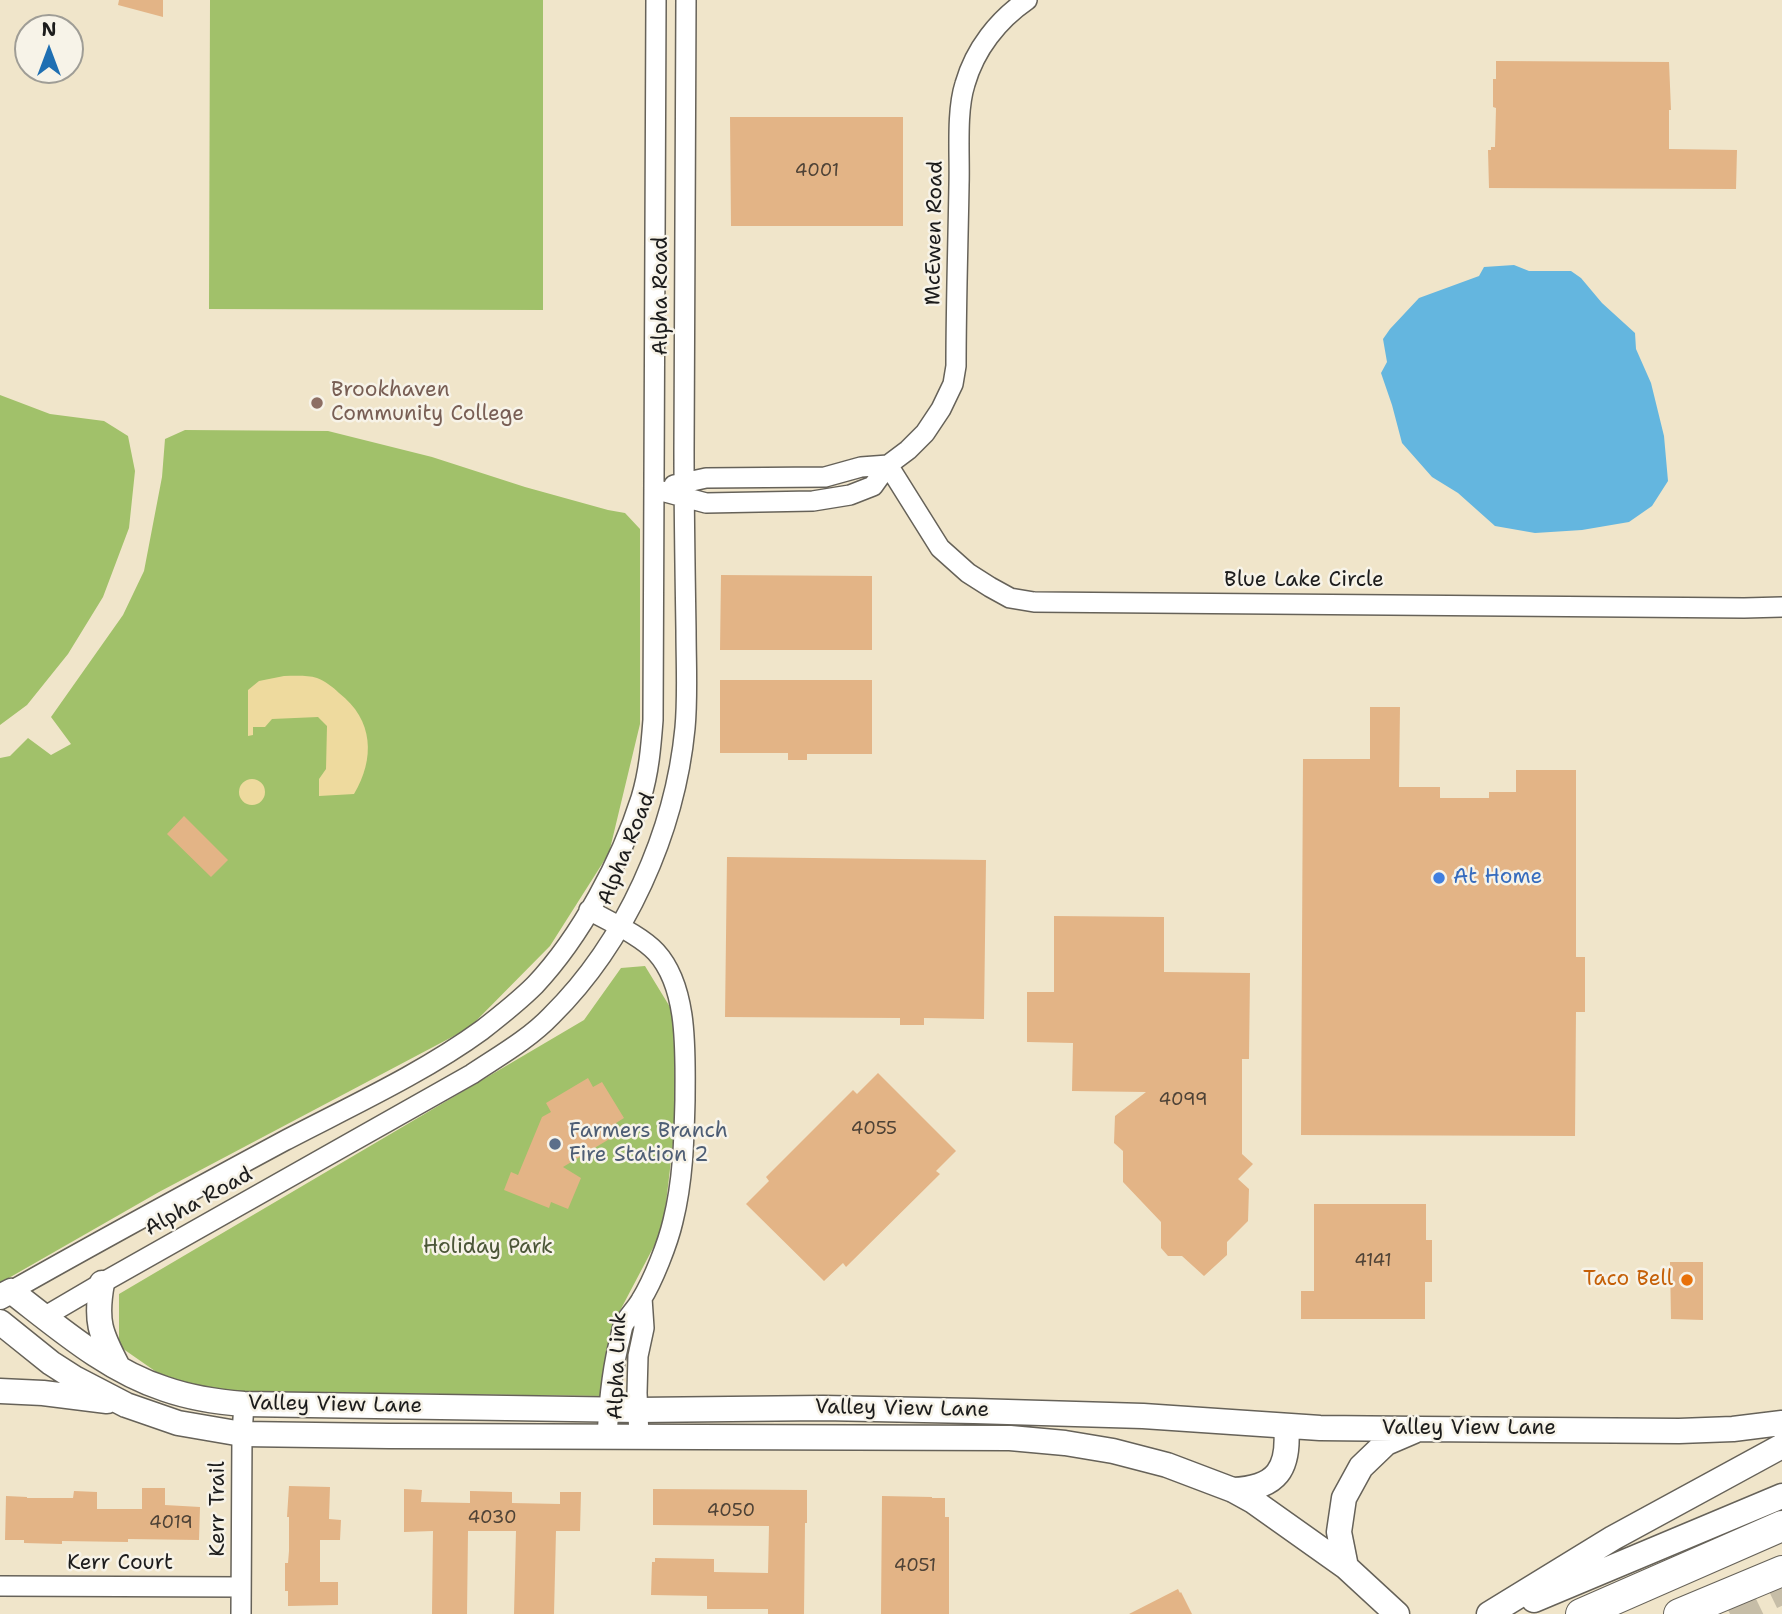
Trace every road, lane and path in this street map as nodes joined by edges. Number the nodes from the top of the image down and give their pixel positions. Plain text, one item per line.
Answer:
1 (656, 0) edge
2 (686, 0) edge
3 (1027, 0) edge
4 (888, 465) junction
5 (654, 489) junction
6 (684, 490) junction
7 (1782, 607) edge
8 (589, 910) junction
9 (620, 928) junction
10 (102, 1283) junction
11 (6, 1294) edge
12 (642, 1298) junction
13 (44, 1317) junction
14 (4, 1332) edge
15 (118, 1368) junction
16 (0, 1391) edge
17 (244, 1404) junction
18 (126, 1405) junction
19 (608, 1409) junction
20 (638, 1410) junction
21 (1031, 1412) junction
22 (1782, 1423) edge
23 (1286, 1426) junction
24 (1418, 1429) junction
25 (242, 1434) junction
26 (607, 1436) junction
27 (639, 1436) junction
28 (1030, 1439) junction
29 (1782, 1446) edge
30 (1233, 1490) junction
31 (1782, 1496) edge
32 (1782, 1527) edge
33 (1346, 1567) junction
34 (1782, 1571) edge
35 (0, 1586) edge
36 (241, 1587) junction
37 (241, 1614) edge
38 (1396, 1614) edge
39 (1489, 1614) edge
40 (1501, 1614) edge
41 (1581, 1614) edge
42 (1679, 1614) edge

1 - 5 street, Alpha Road
2 - 6 street, Alpha Road
3 - 4 street, McEwen Road
4 - 6 street
4 - 7 street, Blue Lake Circle
5 - 6 street
5 - 8 street, Alpha Road
6 - 9 street, Alpha Road
8 - 9 street, Alpha Link
8 - 11 street, Alpha Road
9 - 10 street, Alpha Road
9 - 12 street, Alpha Link
10 - 13 street, Alpha Road
10 - 15 main road
11 - 13 main road, Valley View Lane
12 - 19 street, Alpha Link
12 - 20 street, Alpha Link
13 - 14 main road, Valley View Lane
13 - 15 main road, Valley View Lane
14 - 18 main road, Valley View Lane
15 - 17 main road, Valley View Lane
16 - 18 main road
17 - 19 main road, Valley View Lane
17 - 25 street, Kerr Trail
18 - 25 main road, Valley View Lane
19 - 20 main road, Valley View Lane
19 - 26 street, Alpha Link
20 - 21 main road, Valley View Lane
20 - 27 street, Alpha Link
21 - 23 main road, Valley View Lane
21 - 28 main road
22 - 24 main road, Valley View Lane
23 - 24 main road, Valley View Lane
23 - 30 main road
24 - 33 main road
25 - 26 main road, Valley View Lane
25 - 36 street, Kerr Trail
26 - 27 main road, Valley View Lane
27 - 28 main road, Valley View Lane
28 - 30 main road, Valley View Lane
29 - 39 main road
30 - 33 main road, Valley View Lane
31 - 40 main road
32 - 41 highway
33 - 38 main road, Valley View Lane
34 - 42 highway
35 - 36 street, Kerr Court
36 - 37 street, Kerr Trail

